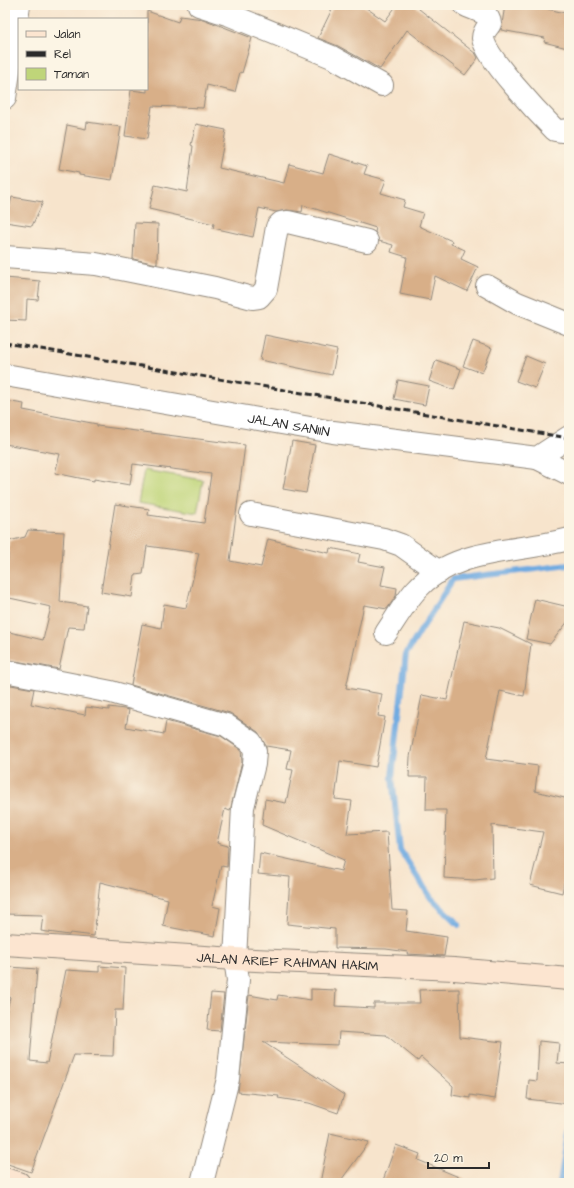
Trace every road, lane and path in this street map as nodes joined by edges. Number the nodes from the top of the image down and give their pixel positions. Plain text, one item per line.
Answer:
1 (19, 5) edge
2 (199, 5) edge
3 (465, 5) edge
4 (382, 85) dead end
5 (5, 98) edge
6 (569, 130) edge
7 (367, 241) dead end
8 (5, 257) edge
9 (487, 286) dead end
10 (569, 324) edge
11 (5, 375) edge
12 (569, 437) edge
13 (537, 458) junction
14 (569, 474) edge
15 (251, 514) dead end
16 (569, 539) edge
17 (439, 572) junction
18 (386, 633) dead end
19 (5, 671) edge
20 (5, 944) edge
21 (235, 959) junction
22 (569, 979) edge
23 (5, 1180) edge
24 (19, 1183) edge
25 (202, 1183) edge

1 - 5 street
2 - 4 street
3 - 6 street
7 - 8 street
9 - 10 street
11 - 13 street, JALAN SANIIN
12 - 13 street
13 - 14 street, JALAN SANIIN
15 - 17 street
16 - 17 street
17 - 18 street
19 - 21 street
20 - 21 main road, JALAN ARIEF RAHMAN HAKIM
21 - 22 main road, JALAN ARIEF RAHMAN HAKIM
21 - 25 street
23 - 24 main road

